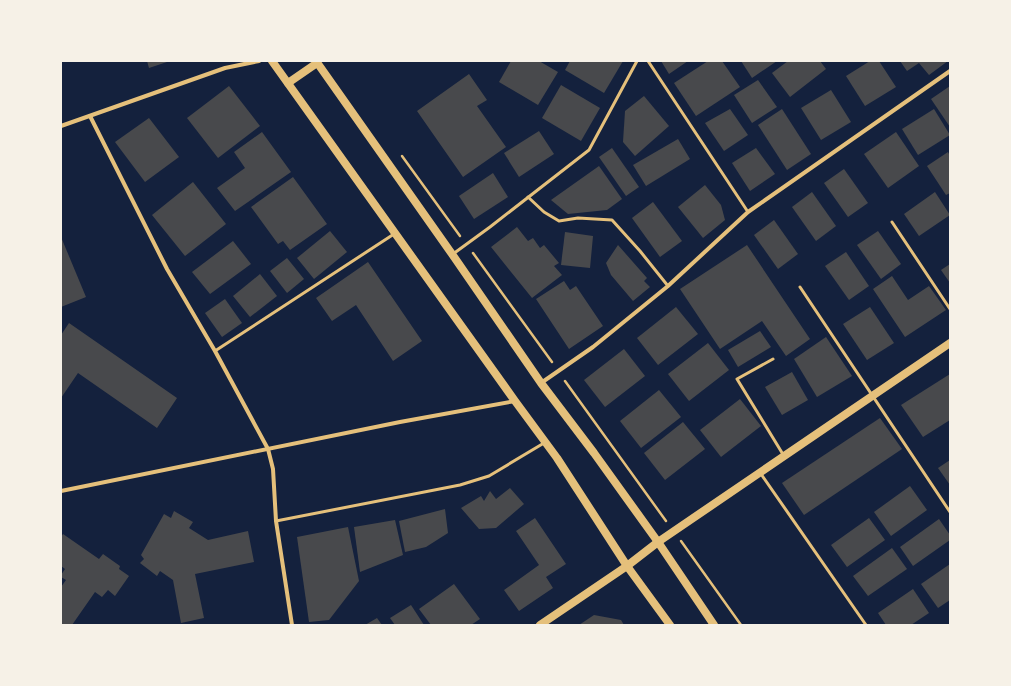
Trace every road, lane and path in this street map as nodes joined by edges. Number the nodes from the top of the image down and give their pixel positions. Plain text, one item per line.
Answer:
1 (259, 61) edge
2 (272, 61) edge
3 (637, 61) edge
4 (648, 61) edge
5 (316, 62) edge
6 (950, 71) edge
7 (288, 83) junction
8 (90, 116) junction
9 (61, 126) edge
10 (400, 154) dead end
11 (528, 197) junction
12 (748, 212) junction
13 (892, 222) dead end
14 (396, 233) junction
15 (466, 244) junction
16 (452, 254) junction
17 (668, 286) junction
18 (800, 287) dead end
19 (950, 309) edge
20 (950, 343) edge
21 (215, 352) junction
22 (773, 359) dead end
23 (558, 371) junction
24 (541, 383) junction
25 (872, 395) junction
26 (515, 401) junction
27 (545, 442) junction
28 (268, 449) junction
29 (784, 456) junction
30 (760, 472) junction
31 (61, 491) edge
32 (950, 512) edge
33 (276, 521) junction
34 (674, 531) junction
35 (658, 542) junction
36 (627, 566) junction
37 (292, 625) edge
38 (540, 625) edge
39 (670, 625) edge
40 (714, 625) edge
41 (742, 625) edge
42 (866, 625) edge

1 - 8 street
2 - 7 main road
3 - 11 lane
4 - 12 lane
5 - 7 main road
5 - 16 main road
6 - 12 street
7 - 14 main road
8 - 9 street
8 - 21 street
10 - 15 path
11 - 15 lane
11 - 17 lane
12 - 17 street
13 - 19 lane
14 - 21 lane
14 - 26 main road
15 - 16 lane
15 - 23 path
16 - 24 main road
17 - 23 street
18 - 25 lane
20 - 25 main road
21 - 28 street
22 - 29 lane
23 - 24 street
23 - 34 path
24 - 35 main road
25 - 29 main road
25 - 32 lane
26 - 27 main road
26 - 28 street
27 - 33 lane
27 - 36 main road
28 - 31 street
28 - 33 street
29 - 30 main road
30 - 34 main road
30 - 42 lane
33 - 37 street
34 - 35 main road
34 - 41 path
35 - 36 main road
35 - 40 main road
36 - 38 main road
36 - 39 main road

